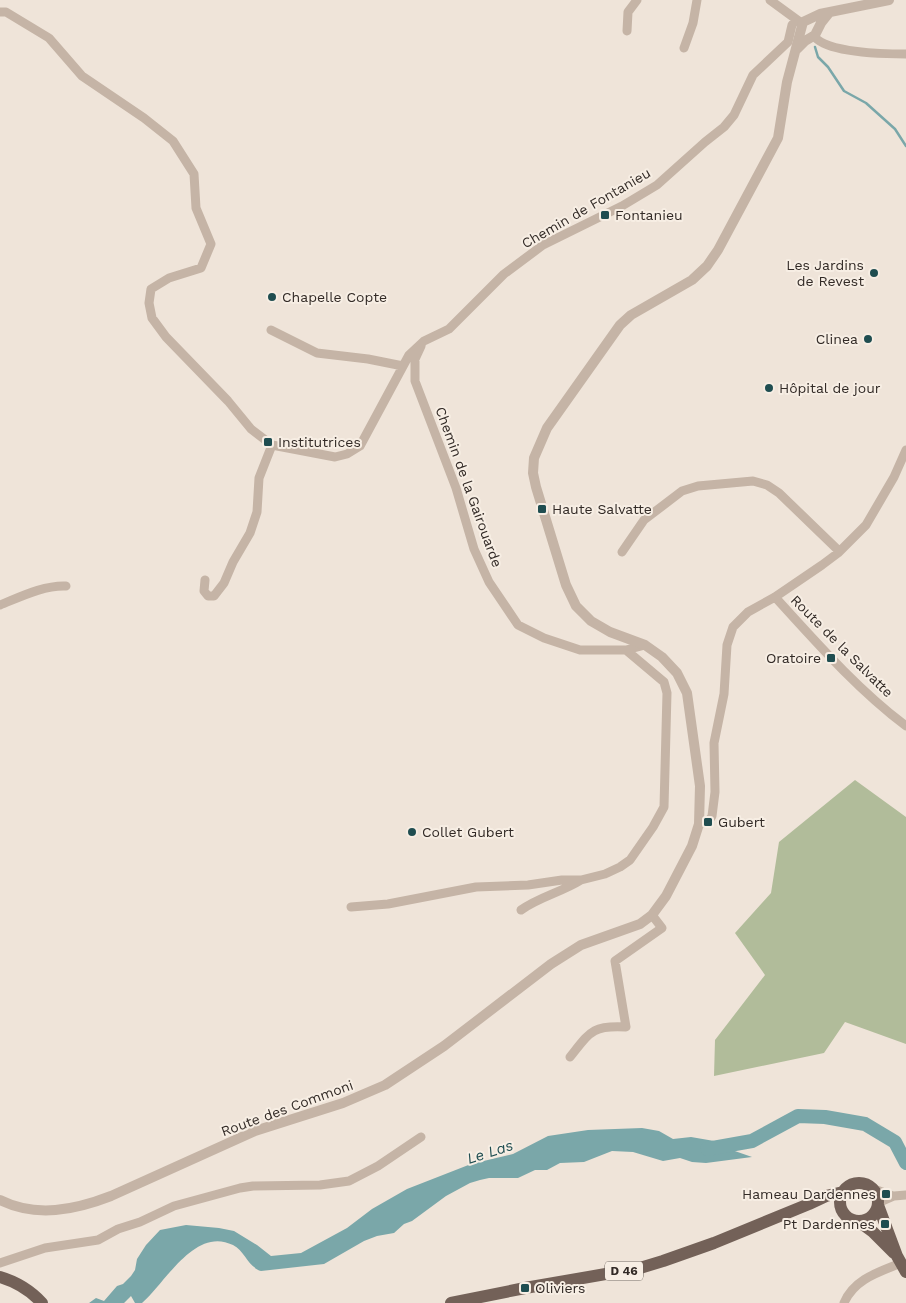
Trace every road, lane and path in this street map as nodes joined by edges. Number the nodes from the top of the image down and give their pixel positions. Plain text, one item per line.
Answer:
1 (637, 0) edge
2 (697, 0) edge
3 (770, 0) edge
4 (889, 0) edge
5 (0, 12) edge
6 (807, 28) junction
7 (626, 31) dead end
8 (684, 48) dead end
9 (906, 54) edge
10 (271, 330) dead end
11 (424, 341) junction
12 (404, 366) junction
13 (272, 445) junction
14 (906, 450) edge
15 (622, 552) dead end
16 (839, 552) junction
17 (205, 580) dead end
18 (66, 586) dead end
19 (774, 597) junction
20 (0, 605) edge
21 (645, 645) junction
22 (626, 650) junction
23 (906, 726) edge
24 (699, 824) junction
25 (582, 880) junction
26 (351, 907) dead end
27 (520, 910) dead end
28 (652, 914) junction
29 (570, 1057) dead end
30 (421, 1138) dead end
31 (874, 1190) junction
32 (843, 1192) junction
33 (899, 1196) edge
34 (0, 1200) edge
35 (809, 1204) junction
36 (878, 1204) junction
37 (842, 1211) junction
38 (858, 1221) junction
39 (0, 1263) edge
40 (901, 1264) edge
41 (0, 1277) edge
42 (42, 1303) edge
43 (450, 1303) edge
44 (844, 1303) edge

1 - 7 street
2 - 8 street
3 - 6 street
4 - 6 street
5 - 13 street, Chemin de Fontanieu
6 - 9 street
6 - 11 street, Chemin de Fontanieu
6 - 21 street
10 - 12 street
11 - 12 street, Chemin de Fontanieu
11 - 22 street, Chemin de la Gairouarde
12 - 13 street, Chemin de Fontanieu
13 - 17 street
14 - 16 street
15 - 16 street
16 - 19 street
18 - 20 street
19 - 23 street, Route de la Salvatte
19 - 24 street, Route de la Salvatte
21 - 22 street, Chemin de la Gairouarde
21 - 24 street
22 - 25 street
24 - 28 street
25 - 26 street
25 - 27 street
28 - 29 street
28 - 34 street, Route des Commoni
30 - 39 street
31 - 32 main road
31 - 33 street
31 - 36 main road
32 - 35 main road, D 46
32 - 37 main road
33 - 36 street
35 - 37 main road, D 46
35 - 43 main road, D 46
36 - 38 main road
36 - 40 main road
37 - 38 main road
38 - 40 main road
40 - 44 street
41 - 42 main road

